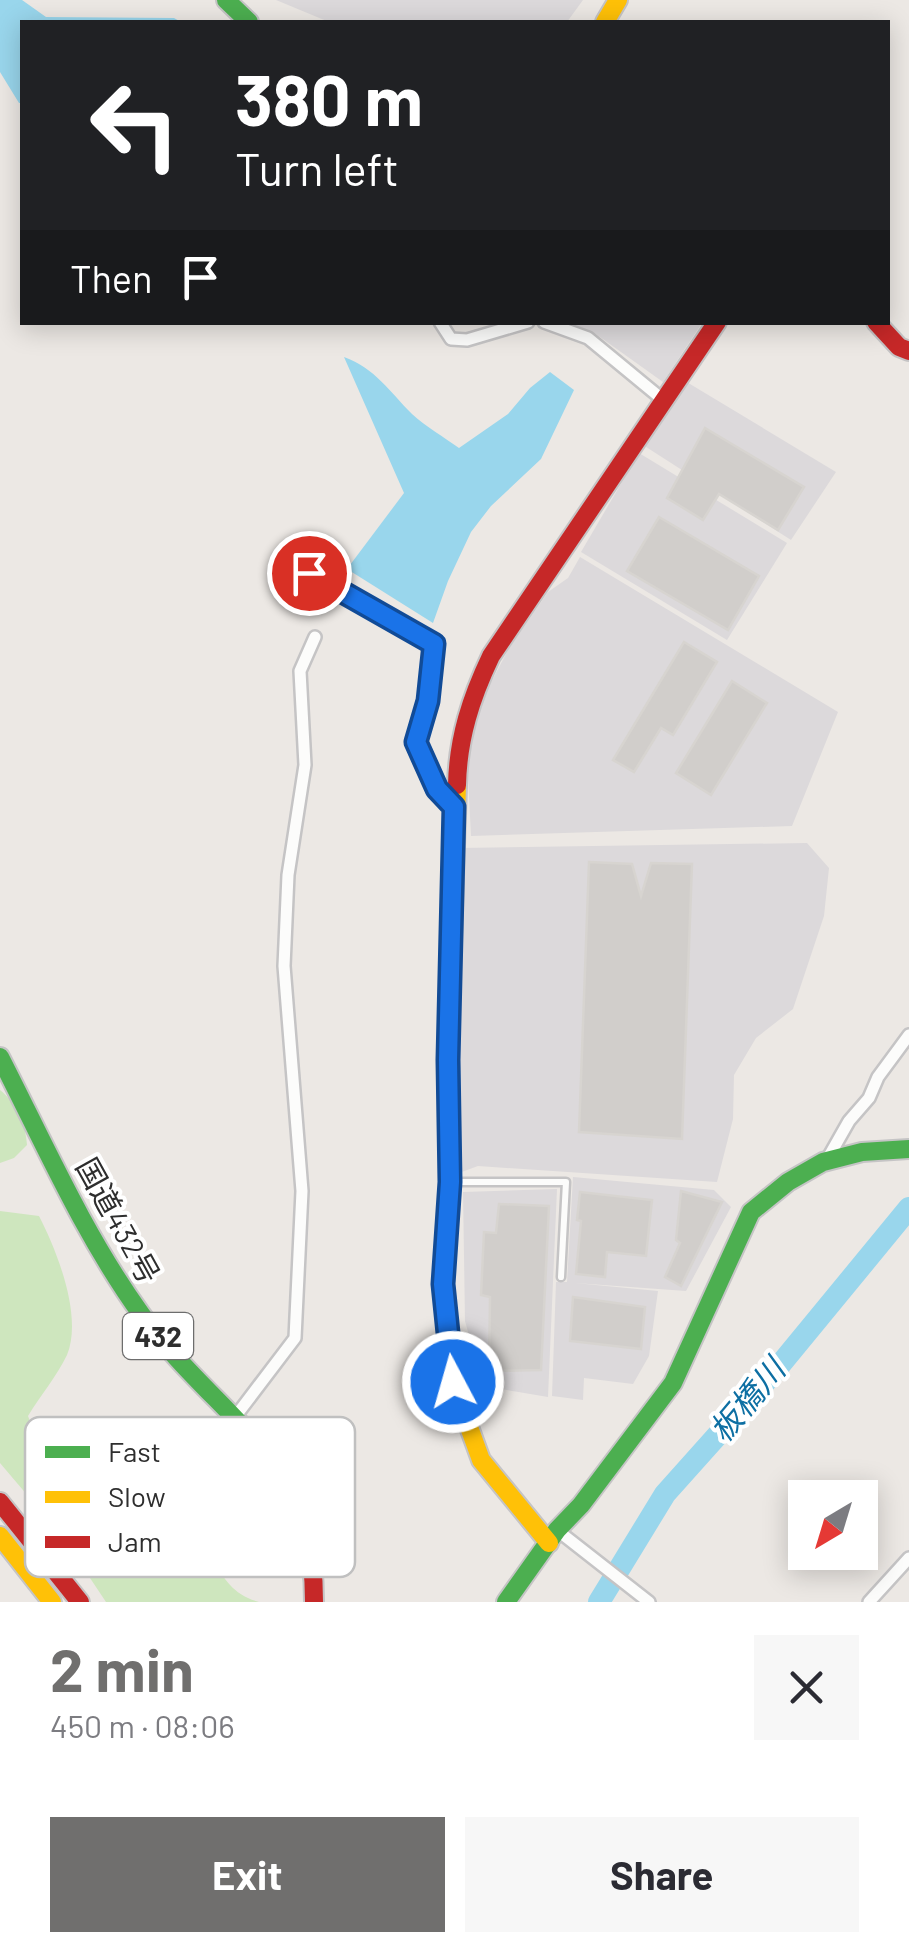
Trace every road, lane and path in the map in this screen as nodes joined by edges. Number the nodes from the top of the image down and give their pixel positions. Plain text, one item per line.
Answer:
1 (226, 0) edge
2 (247, 20) edge
3 (442, 325) edge
4 (518, 325) edge
5 (552, 325) edge
6 (716, 325) edge
7 (879, 325) edge
8 (909, 351) edge
9 (662, 399) junction
10 (309, 573) dead end
11 (315, 637) dead end
12 (454, 807) junction
13 (909, 1035) edge
14 (0, 1057) edge
15 (909, 1149) edge
16 (828, 1158) junction
17 (450, 1182) junction
18 (561, 1277) dead end
19 (234, 1417) joint
20 (0, 1502) edge
21 (25, 1533) edge
22 (0, 1536) edge
23 (553, 1536) junction
24 (909, 1558) edge
25 (25, 1568) edge
26 (32, 1577) edge
27 (60, 1577) edge
28 (52, 1602) edge
29 (80, 1602) edge
30 (506, 1602) edge
31 (648, 1602) edge
32 (870, 1602) edge

1 - 2 main road
3 - 4 street
5 - 9 street
6 - 9 main road
7 - 8 main road
9 - 12 main road
10 - 12 street
11 - 19 street
12 - 17 main road
13 - 16 street
14 - 19 main road, 国道432号 / 432
15 - 16 main road
16 - 23 main road
17 - 18 lane
17 - 23 main road
20 - 21 main road
22 - 25 main road
23 - 30 main road
23 - 31 street
24 - 32 street
26 - 28 main road
27 - 29 main road

